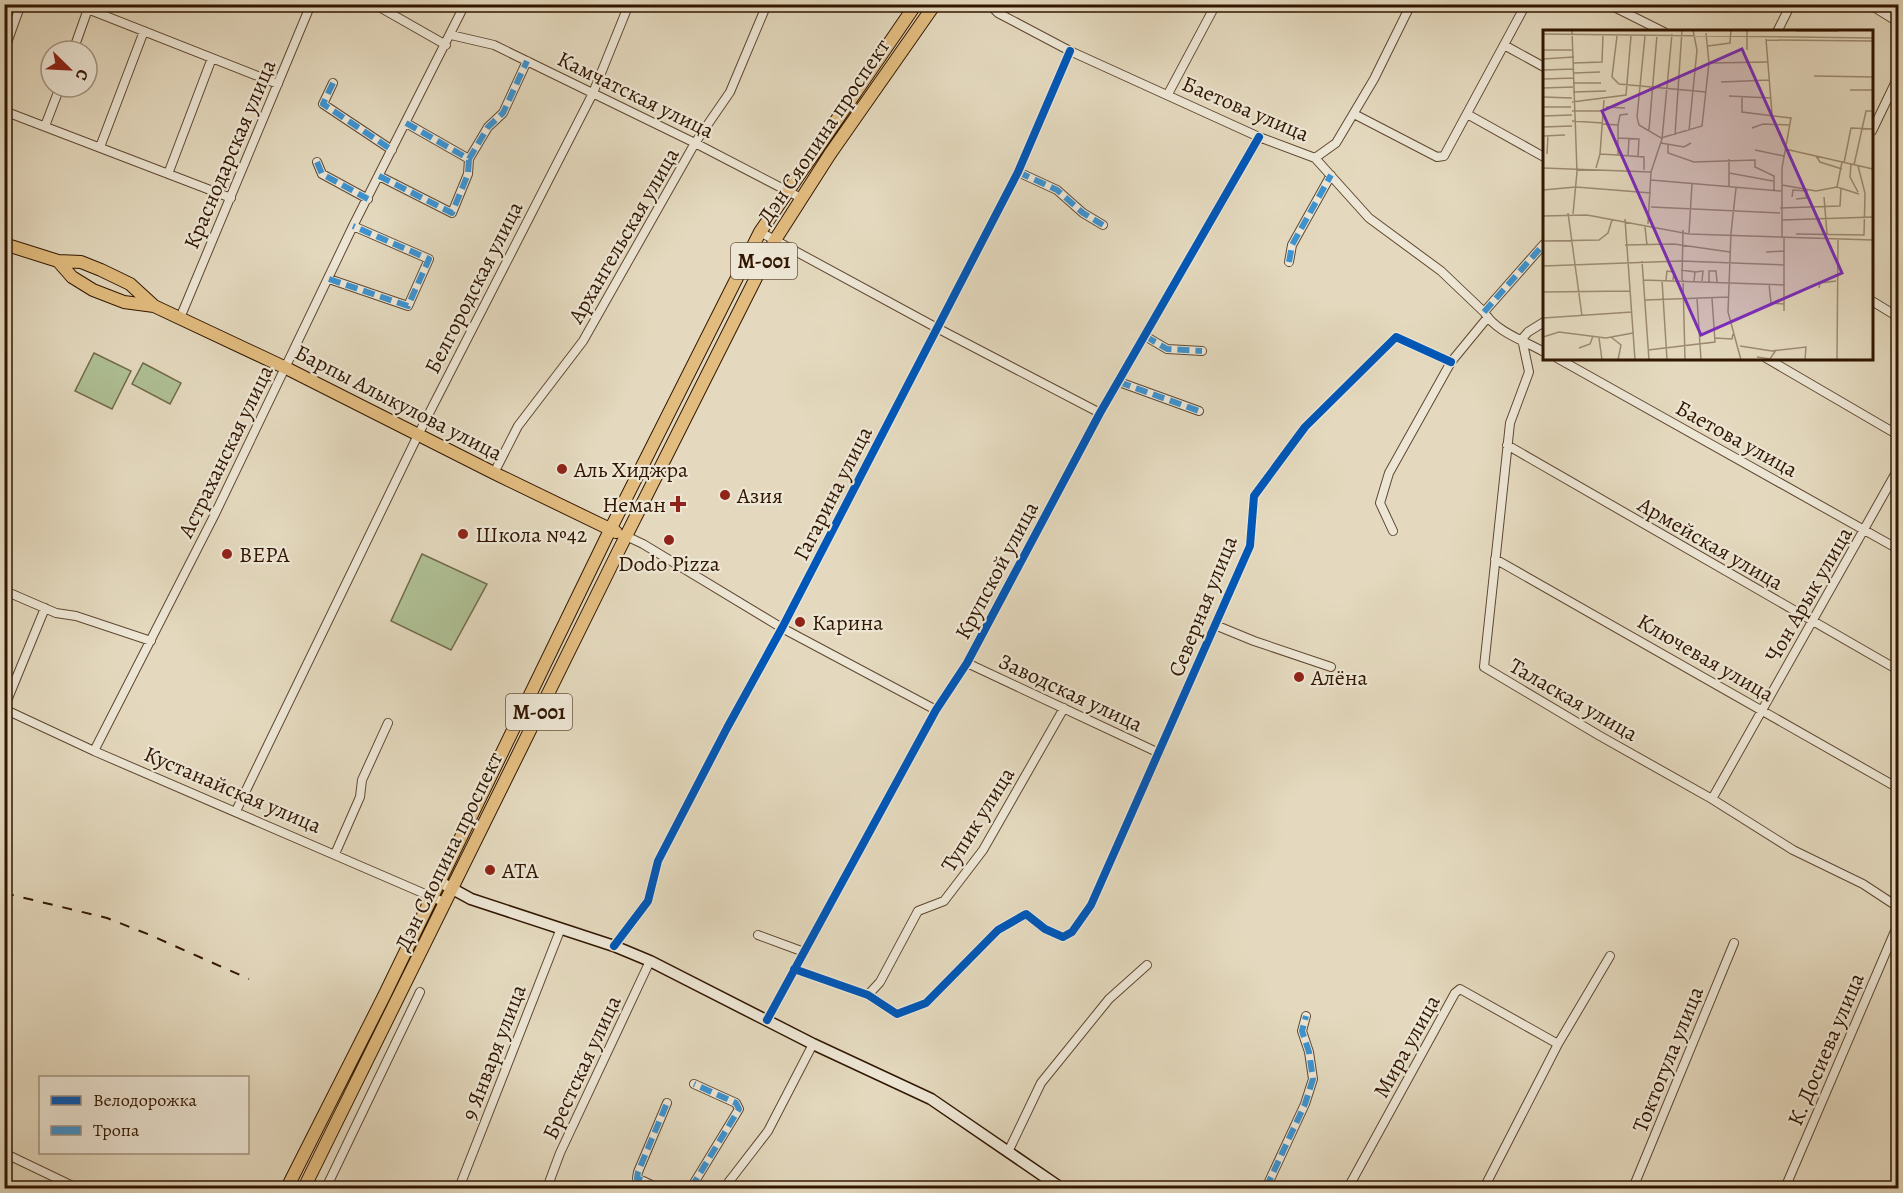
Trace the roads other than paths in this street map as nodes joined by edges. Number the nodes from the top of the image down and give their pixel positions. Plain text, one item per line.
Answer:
1 (21, 4) edge
2 (75, 4) edge
3 (311, 4) edge
4 (374, 4) edge
5 (465, 4) edge
6 (629, 4) edge
7 (766, 4) edge
8 (916, 4) edge
9 (935, 4) edge
10 (989, 4) edge
11 (1216, 4) edge
12 (1411, 4) edge
13 (1526, 4) edge
14 (1608, 4) edge
15 (1791, 4) edge
16 (1869, 4) edge
17 (1620, 7) edge
18 (88, 9) junction
19 (1898, 18) edge
20 (1660, 30) edge
21 (1778, 30) edge
22 (144, 31) junction
23 (451, 35) junction
24 (77, 39) edge
25 (446, 45) junction
26 (1504, 45) junction
27 (4, 51) edge
28 (1070, 51) junction
29 (212, 58) junction
30 (527, 61) junction
31 (1543, 66) edge
32 (1899, 77) edge
33 (333, 83) dead end
34 (278, 84) junction
35 (593, 93) junction
36 (1168, 94) junction
37 (55, 99) edge
38 (4, 111) edge
39 (1353, 114) junction
40 (1467, 114) junction
41 (406, 123) junction
42 (45, 126) junction
43 (1873, 129) edge
44 (1259, 137) junction
45 (695, 143) junction
46 (100, 147) junction
47 (392, 150) junction
48 (1543, 156) edge
49 (1315, 158) junction
50 (469, 159) junction
51 (317, 162) dead end
52 (1018, 172) junction
53 (168, 174) junction
54 (1331, 175) junction
55 (379, 176) junction
56 (787, 190) junction
57 (231, 198) junction
58 (801, 198) junction
59 (368, 199) junction
60 (1103, 225) dead end
61 (353, 226) junction
62 (760, 232) junction
63 (775, 240) junction
64 (4, 244) edge
65 (1543, 246) edge
66 (58, 261) junction
67 (1289, 262) dead end
68 (329, 279) junction
69 (1873, 302) edge
70 (154, 306) junction
71 (1486, 314) junction
72 (1899, 317) edge
73 (180, 318) junction
74 (1543, 323) edge
75 (937, 328) junction
76 (1145, 336) junction
77 (1522, 339) junction
78 (1202, 351) dead end
79 (1543, 351) edge
80 (1561, 360) edge
81 (1769, 360) edge
82 (1451, 362) junction
83 (286, 368) junction
84 (1119, 382) junction
85 (1199, 411) dead end
86 (1100, 413) junction
87 (418, 435) junction
88 (1899, 435) edge
89 (1507, 446) junction
90 (1899, 469) edge
91 (494, 473) junction
92 (610, 530) junction
93 (1866, 530) junction
94 (1393, 531) dead end
95 (626, 536) junction
96 (1899, 549) edge
97 (1495, 559) junction
98 (4, 596) edge
99 (45, 608) junction
100 (1813, 623) junction
101 (1215, 626) junction
102 (782, 628) junction
103 (151, 641) junction
104 (967, 663) junction
105 (1331, 667) dead end
106 (1899, 670) edge
107 (1064, 708) junction
108 (4, 709) edge
109 (936, 710) junction
110 (1763, 710) junction
111 (388, 723) dead end
112 (94, 751) junction
113 (1159, 753) junction
114 (1899, 788) edge
115 (1712, 799) junction
116 (236, 811) junction
117 (335, 854) junction
118 (440, 882) junction
119 (453, 888) junction
120 (432, 897) junction
121 (446, 903) junction
122 (1899, 907) edge
123 (1899, 924) edge
124 (561, 928) junction
125 (758, 935) dead end
126 (1734, 943) dead end
127 (614, 946) junction
128 (804, 952) junction
129 (1610, 956) dead end
130 (650, 961) junction
131 (1147, 964) dead end
132 (794, 969) junction
133 (420, 992) dead end
134 (868, 995) junction
135 (1306, 1016) dead end
136 (767, 1020) junction
137 (813, 1044) junction
138 (1558, 1044) junction
139 (694, 1084) dead end
140 (667, 1103) dead end
141 (4, 1152) edge
142 (1008, 1152) junction
143 (726, 1186) edge
144 (1055, 1187) edge
145 (77, 1188) edge
146 (287, 1188) edge
147 (304, 1188) edge
148 (326, 1188) edge
149 (459, 1188) edge
150 (547, 1188) edge
151 (658, 1188) edge
152 (691, 1188) edge
153 (736, 1188) edge
154 (1266, 1188) edge
155 (1348, 1188) edge
156 (1484, 1188) edge
157 (1633, 1188) edge
158 (1785, 1188) edge

1 - 27 street
2 - 18 street
3 - 34 street, Краснодарская улица
4 - 25 street
5 - 23 street, Астраханская улица
6 - 35 street, Белгородская улица
7 - 45 street, Архангельская улица
8 - 56 main road, Дэн Сяопина проспект / M-001
9 - 58 main road, Дэн Сяопина проспект / M-001
10 - 28 street, Баетова улица
11 - 36 street
12 - 39 street
13 - 26 street
14 - 17 street
15 - 21 street
16 - 19 street
17 - 20 street
18 - 22 street
18 - 24 street
22 - 29 street
22 - 46 street
23 - 25 street, Астраханская улица
23 - 30 street, Камчатская улица
25 - 41 street, Астраханская улица
26 - 31 street
26 - 40 street
28 - 36 street, Баетова улица
28 - 52 street, Гагарина улица
29 - 34 street
29 - 53 street
30 - 35 street, Камчатская улица
30 - 50 street
32 - 43 street
33 - 47 street
34 - 57 street, Краснодарская улица
35 - 45 street, Камчатская улица
35 - 87 street, Белгородская улица
36 - 44 street, Баетова улица
37 - 42 street
38 - 42 street
39 - 40 street
39 - 49 street
40 - 48 street
41 - 47 street, Астраханская улица
41 - 50 street
42 - 46 street
44 - 49 street, Баетова улица
44 - 76 street, Крупской улица
45 - 56 street, Камчатская улица
45 - 91 street, Архангельская улица
46 - 53 street
47 - 55 street, Астраханская улица
49 - 54 street, Баетова улица
50 - 55 street
51 - 59 street
52 - 60 street
52 - 75 street, Гагарина улица
53 - 57 street
54 - 67 street
54 - 71 street, Баетова улица
55 - 59 street, Астраханская улица
56 - 58 street, Камчатская улица
56 - 62 main road, Дэн Сяопина проспект / M-001
57 - 73 street, Краснодарская улица
58 - 63 main road, Дэн Сяопина проспект / M-001
59 - 61 street, Астраханская улица
61 - 68 street, Астраханская улица
61 - 68 street
62 - 63 street
62 - 92 main road, Дэн Сяопина проспект / M-001
63 - 75 street
63 - 95 main road, Дэн Сяопина проспект / M-001
64 - 66 main road, Барпы Алыкулова улица
65 - 71 street
66 - 70 main road, Барпы Алыкулова улица
66 - 70 main road, Барпы Алыкулова улица
68 - 83 street, Астраханская улица
69 - 72 street
70 - 73 main road, Барпы Алыкулова улица
71 - 77 street, Баетова улица
71 - 82 street
73 - 83 main road, Барпы Алыкулова улица
74 - 77 street
75 - 86 street
75 - 102 street, Гагарина улица
76 - 78 street
76 - 84 street, Крупской улица
77 - 79 street, Баетова улица
77 - 89 street, Талаская улица
80 - 93 street, Баетова улица
81 - 88 street
82 - 94 street
82 - 101 street, Северная улица
83 - 87 main road, Барпы Алыкулова улица
83 - 103 street, Астраханская улица
84 - 85 street
84 - 86 street, Крупской улица
86 - 104 street, Крупской улица
87 - 91 main road, Барпы Алыкулова улица
87 - 116 street, Белгородская улица
89 - 97 street, Талаская улица
89 - 100 street, Армейская улица
90 - 93 street, Чон Арык улица
91 - 92 main road, Барпы Алыкулова улица
92 - 95 main road, Барпы Алыкулова улица
92 - 118 main road, Дэн Сяопина проспект / M-001
93 - 96 street, Баетова улица
93 - 100 street, Чон Арык улица
95 - 102 street
95 - 119 main road, Дэн Сяопина проспект / M-001
97 - 110 street, Ключевая улица
97 - 115 street, Талаская улица
98 - 99 street
99 - 103 street
99 - 108 street
100 - 106 street, Армейская улица
100 - 110 street, Чон Арык улица
101 - 105 street
101 - 113 street, Северная улица
102 - 109 street
102 - 127 street, Гагарина улица
103 - 112 street, Астраханская улица
104 - 107 street, Заводская улица
104 - 109 street, Крупской улица
107 - 113 street, Заводская улица
107 - 134 street, Тупик улица
108 - 112 street, Кустанайская улица
109 - 128 street, Крупской улица
110 - 114 street, Ключевая улица
110 - 115 street, Чон Арык улица
111 - 117 street
112 - 116 street, Кустанайская улица
113 - 134 street, Северная улица
115 - 122 street, Талаская улица
116 - 117 street, Кустанайская улица
117 - 120 street, Кустанайская улица
118 - 119 street
118 - 120 main road, Дэн Сяопина проспект / M-001
119 - 121 main road, Дэн Сяопина проспект / M-001
119 - 124 street
120 - 121 street, Кустанайская улица
120 - 146 main road, Дэн Сяопина проспект / M-001
121 - 147 main road, Дэн Сяопина проспект / M-001
123 - 158 street, К. Досиева улица
124 - 127 street
124 - 149 street, 9 Января улица
125 - 128 street
126 - 157 street, Токтогула улица
127 - 130 street
128 - 132 street, Крупской улица
129 - 138 street
130 - 136 street
130 - 150 street, Брестская улица
131 - 142 street
132 - 134 street
132 - 136 street, Крупской улица
133 - 148 street
135 - 154 street
136 - 137 street
137 - 142 street
137 - 143 street
138 - 155 street, Мира улица
138 - 156 street
139 - 152 street
140 - 151 street
141 - 145 street
142 - 144 street
143 - 153 street

